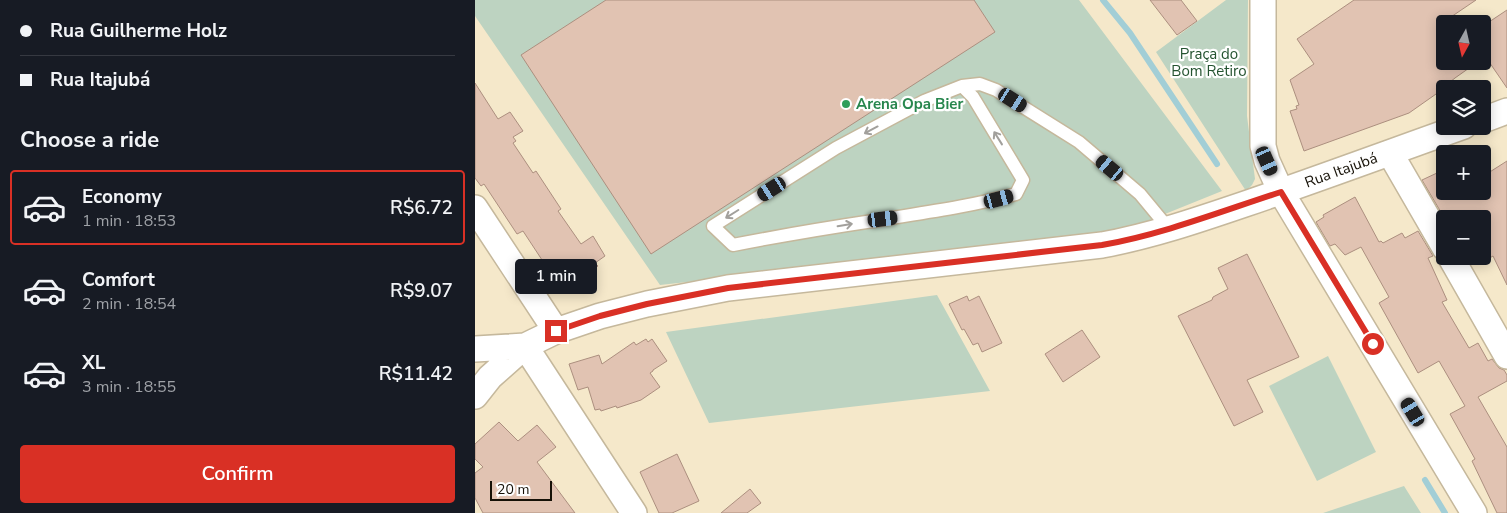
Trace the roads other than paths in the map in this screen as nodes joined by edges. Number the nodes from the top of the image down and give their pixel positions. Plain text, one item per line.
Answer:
1 (1263, 0) edge
2 (962, 86) junction
3 (1507, 111) edge
4 (1491, 117) edge
5 (1439, 135) edge
6 (1390, 153) junction
7 (1281, 192) junction
8 (475, 208) edge
9 (1169, 229) junction
10 (1436, 232) edge
11 (1455, 265) edge
12 (556, 331) junction
13 (525, 346) junction
14 (475, 349) edge
15 (1507, 356) edge
16 (475, 396) edge
17 (634, 513) edge
18 (1474, 513) edge

1 - 7 street
2 -> 2 lane
2 - 9 lane
3 - 4 street
5 - 6 street, Rua Itajubá
6 - 7 street, Rua Itajubá
6 - 10 street
7 - 9 street, Rua Itajubá
7 - 18 street
8 - 12 street
9 - 12 street, Rua Itajubá
11 - 15 street
12 - 13 street, Rua Itajubá
13 - 14 street
13 - 16 street, Rua Itajubá
13 - 17 street

